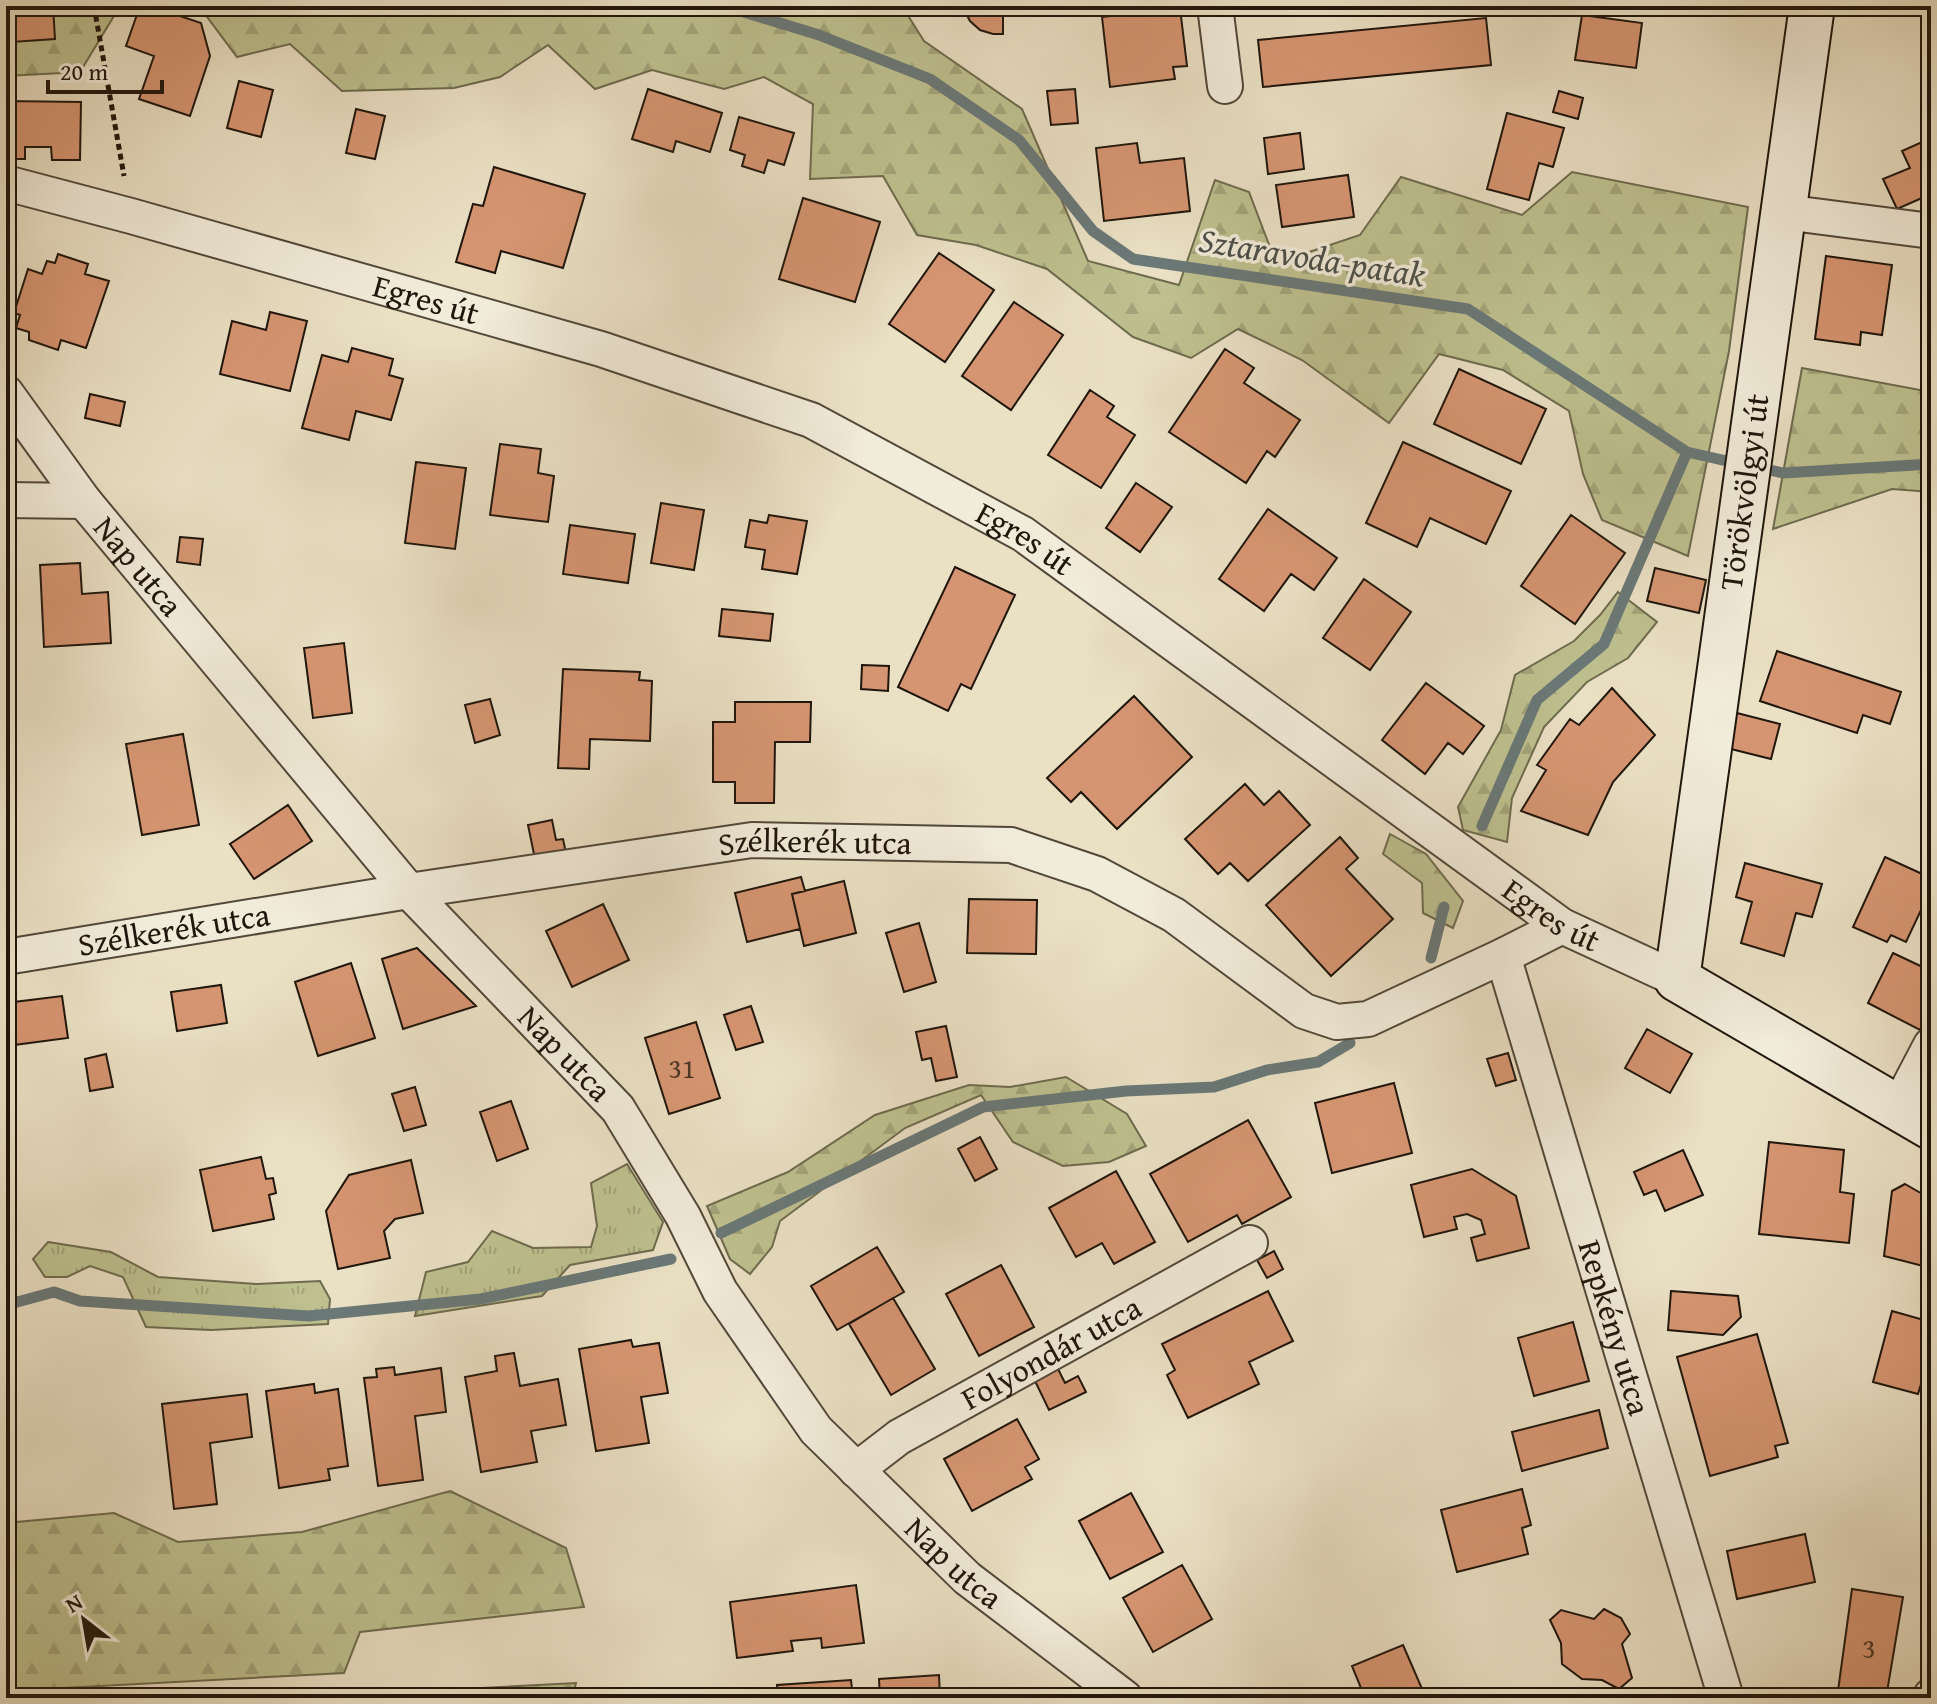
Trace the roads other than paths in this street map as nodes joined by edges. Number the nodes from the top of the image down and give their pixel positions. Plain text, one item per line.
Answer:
1 (1215, 6) edge
2 (1812, 6) edge
3 (1225, 86) dead end
4 (6, 183) edge
5 (1784, 212) junction
6 (1931, 231) edge
7 (6, 393) edge
8 (6, 500) edge
9 (84, 501) junction
10 (409, 891) junction
11 (1562, 926) junction
12 (1503, 956) junction
13 (6, 957) edge
14 (1677, 979) junction
15 (1931, 1045) edge
16 (1914, 1118) edge
17 (1250, 1243) dead end
18 (856, 1470) junction
19 (1125, 1698) edge
20 (1726, 1698) edge

1 - 3 street
2 - 5 street, Törökvölgyi út
4 - 11 street, Egres út
5 - 6 street
5 - 14 street, Törökvölgyi út
7 - 9 street, Nap utca
8 - 9 street
9 - 10 street, Nap utca
10 - 12 street, Szélkerék utca
10 - 13 street, Szélkerék utca
10 - 18 street, Nap utca
11 - 12 street, Szélkerék utca
11 - 14 street, Egres út
12 - 20 street, Repkény utca
14 - 16 street, Egres út
15 - 16 street
17 - 18 street, Folyondár utca
18 - 19 street, Nap utca

